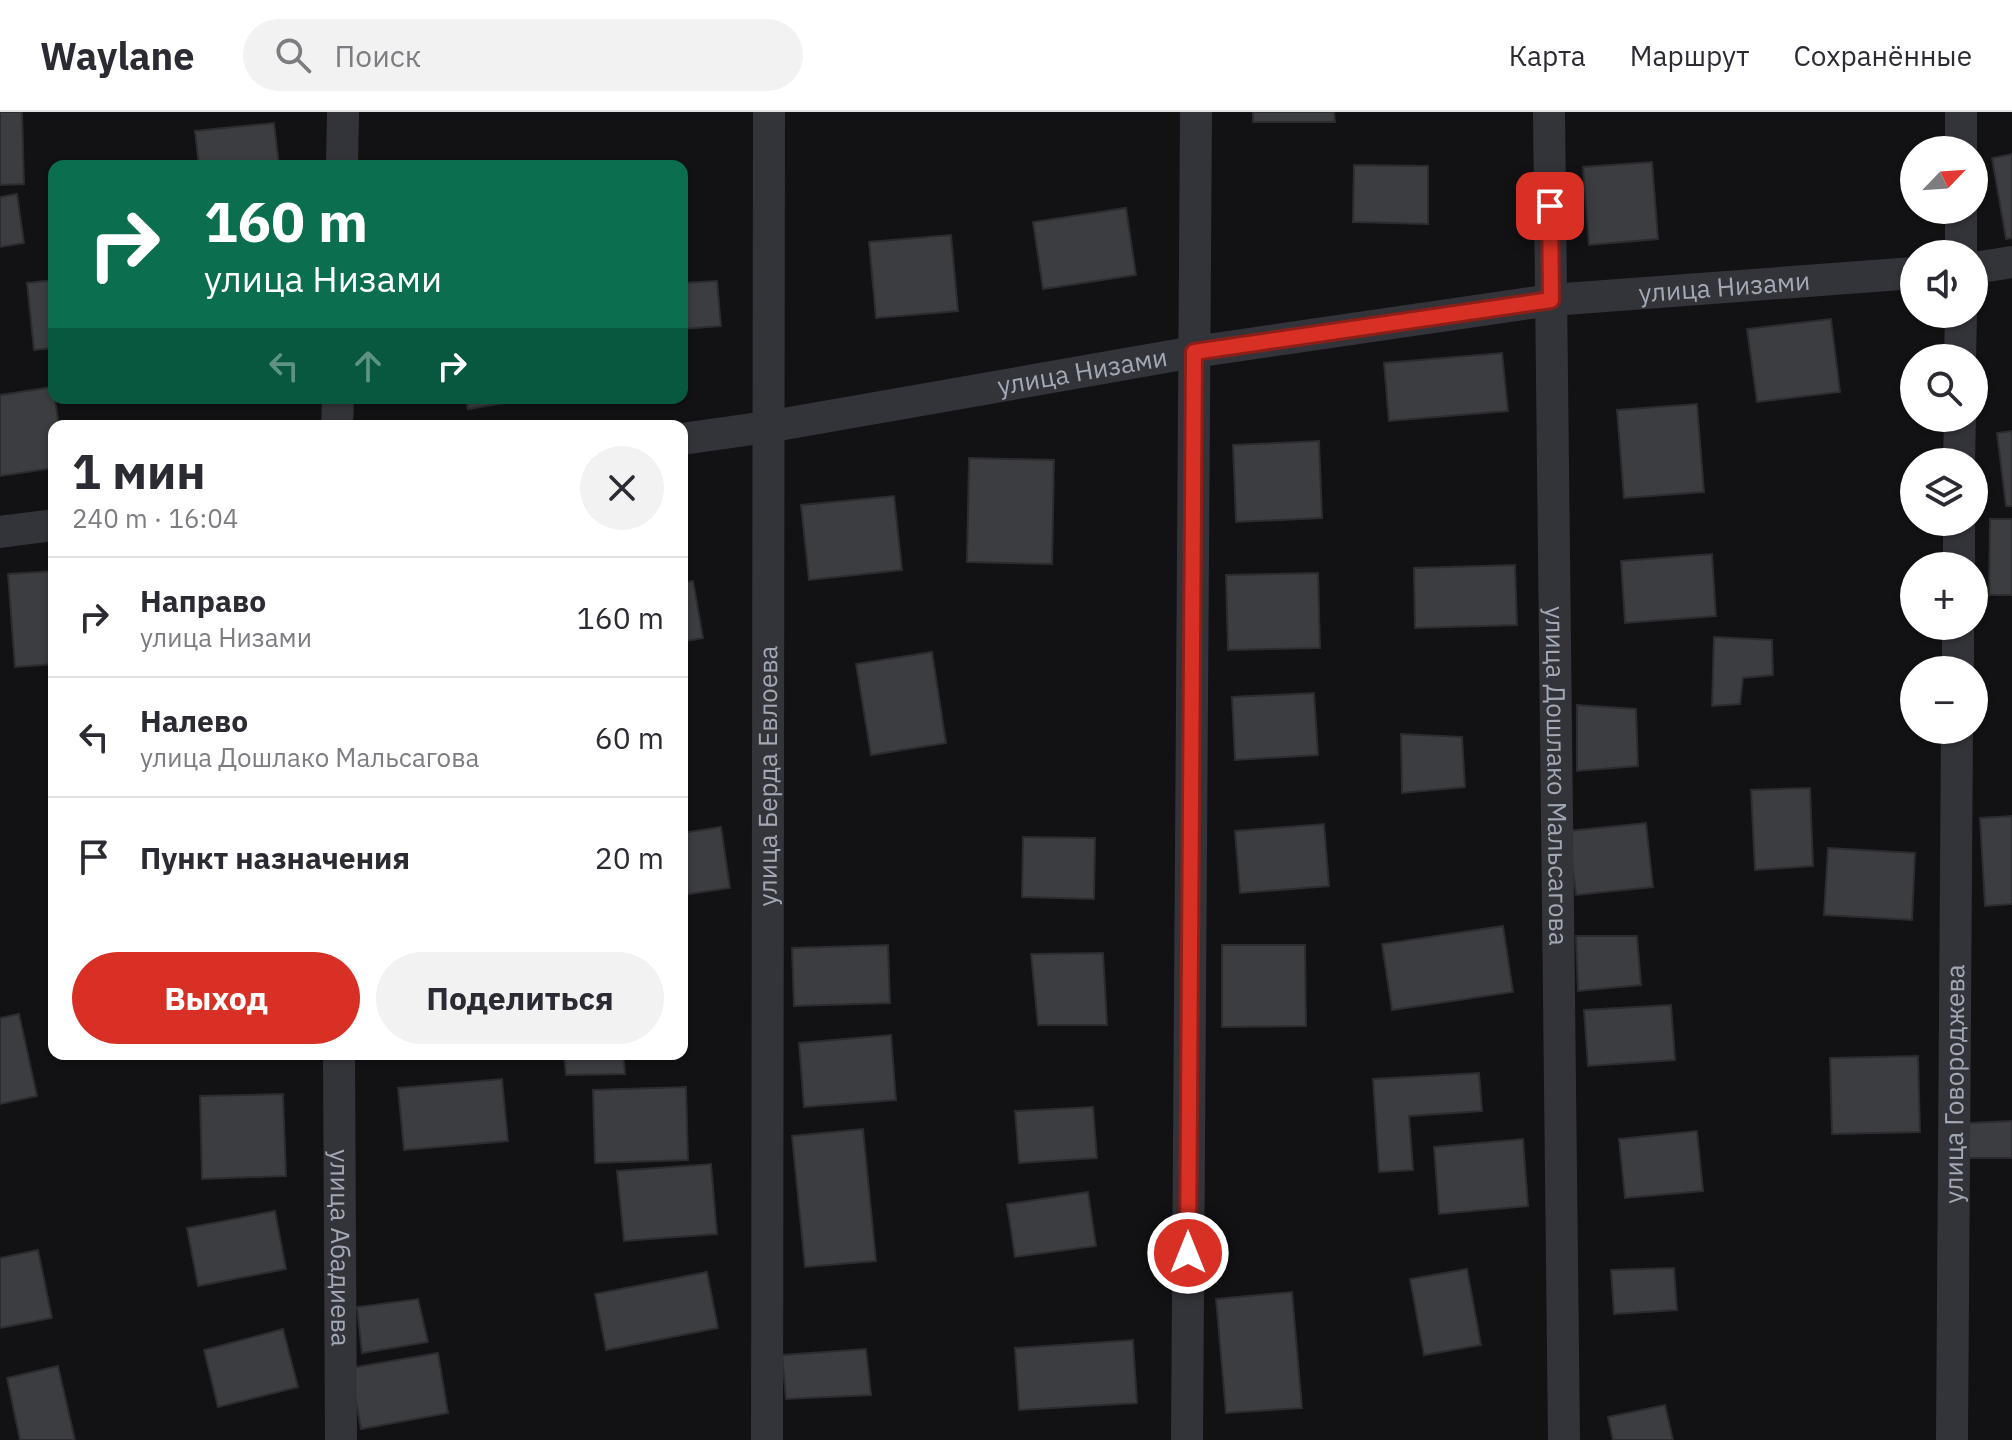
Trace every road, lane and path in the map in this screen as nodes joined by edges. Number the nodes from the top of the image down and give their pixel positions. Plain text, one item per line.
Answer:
1 (343, 112) edge
2 (769, 112) edge
3 (1196, 112) edge
4 (1549, 112) edge
5 (1961, 112) edge
6 (1961, 136) edge
7 (342, 160) edge
8 (2012, 262) edge
9 (1988, 266) edge
10 (1900, 274) edge
11 (1551, 300) junction
12 (1194, 352) junction
13 (767, 427) junction
14 (688, 438) edge
15 (48, 526) edge
16 (0, 532) edge
17 (1957, 744) edge
18 (339, 1060) edge
19 (341, 1440) edge
20 (767, 1440) edge
21 (1187, 1440) edge
22 (1564, 1440) edge
23 (1952, 1440) edge

1 - 7 street
2 - 13 street, улица Берда Евлоева
3 - 12 street
4 - 11 street, улица Дошлако Мальсагова
5 - 6 street
8 - 9 street
10 - 11 street, улица Низами
11 - 12 street, улица Низами
11 - 22 street, улица Дошлако Мальсагова
12 - 13 street, улица Низами
12 - 21 street
13 - 14 street, улица Низами
13 - 20 street, улица Берда Евлоева
15 - 16 street
17 - 23 street, улица Говороджева
18 - 19 street, улица Абадиева

